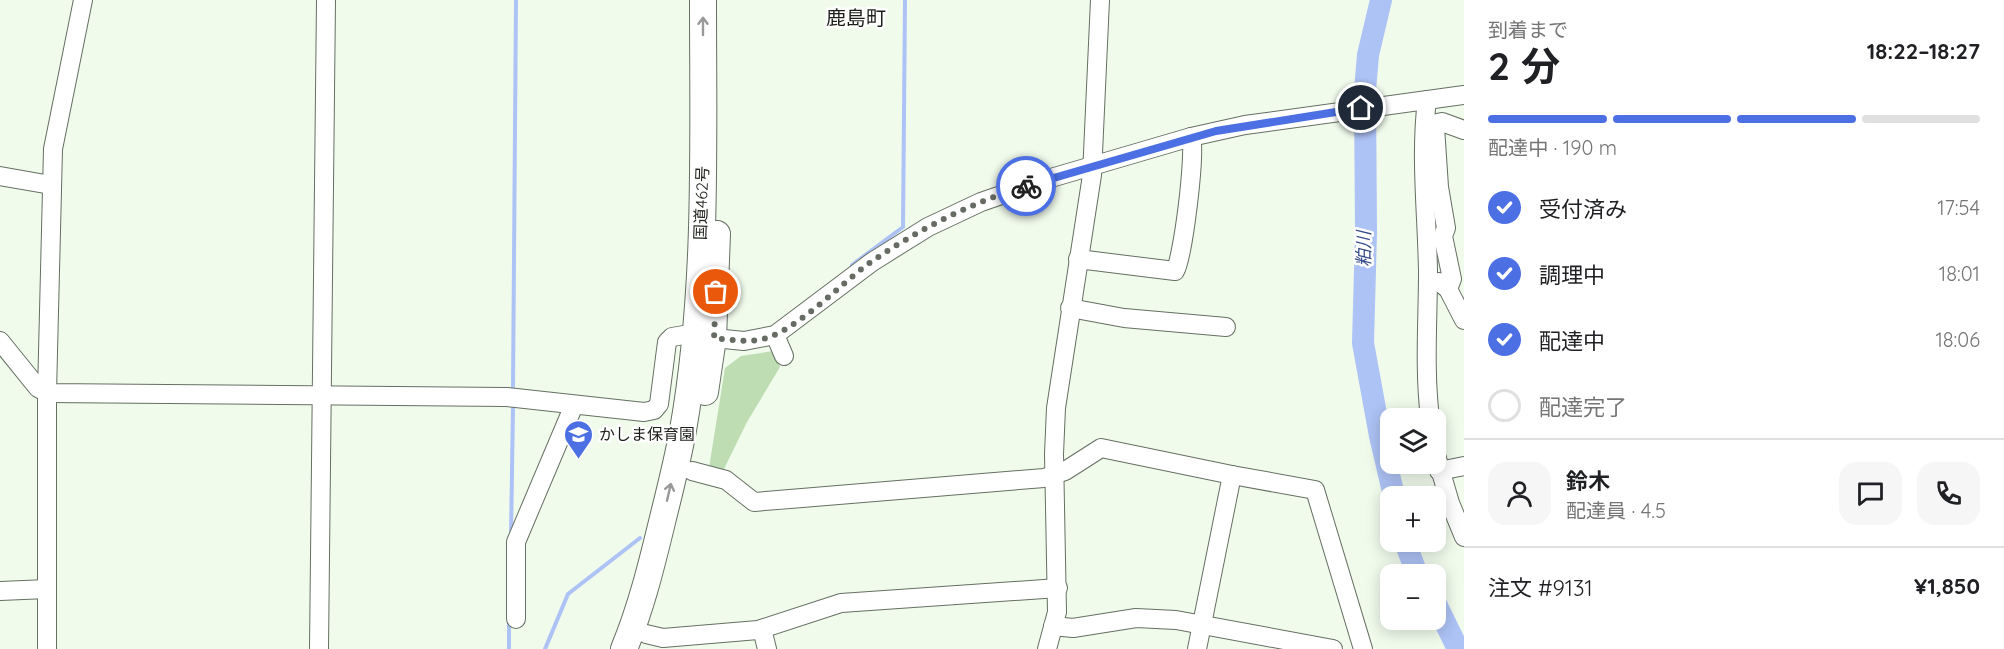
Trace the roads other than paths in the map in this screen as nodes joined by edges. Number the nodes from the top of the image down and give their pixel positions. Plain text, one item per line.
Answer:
1 (83, 0) edge
2 (326, 0) edge
3 (703, 0) edge
4 (721, 0) edge
5 (1100, 0) edge
6 (1464, 95) edge
7 (1430, 99) junction
8 (1464, 122) edge
9 (1464, 130) edge
10 (1191, 137) junction
11 (1093, 165) junction
12 (0, 176) edge
13 (51, 185) junction
14 (1455, 230) edge
15 (1078, 259) junction
16 (1428, 273) junction
17 (1448, 289) junction
18 (1070, 308) junction
19 (1464, 320) edge
20 (1226, 327) dead end
21 (775, 335) junction
22 (704, 337) junction
23 (0, 341) edge
24 (784, 356) dead end
25 (47, 393) junction
26 (322, 397) junction
27 (574, 405) junction
28 (1429, 408) edge
29 (1446, 464) edge
30 (1464, 466) edge
31 (692, 471) junction
32 (1441, 474) edge
33 (1055, 475) junction
34 (1232, 475) junction
35 (1464, 537) edge
36 (1058, 588) junction
37 (47, 589) junction
38 (0, 591) edge
39 (516, 619) dead end
40 (1053, 626) junction
41 (1201, 626) junction
42 (762, 629) junction
43 (644, 641) edge
44 (46, 649) edge
45 (320, 649) edge
46 (624, 649) edge
47 (767, 649) edge
48 (1047, 649) edge
49 (1197, 649) edge
50 (1333, 649) edge
51 (1364, 649) edge

1 - 13 street
2 - 26 street
22 -> 3 highway, 国道462号
4 - 22 highway, 国道462号
5 - 11 street
6 - 7 street
7 - 8 street
7 - 10 street
7 - 16 street
9 - 14 street
10 - 11 street
10 - 15 street
11 - 15 street
11 - 21 street
12 - 13 street
13 - 25 street
14 - 17 street
15 - 18 street
16 - 17 street
16 - 28 street
17 - 19 street
18 - 20 street
18 - 33 street
21 - 22 street
21 - 24 street
22 - 27 street
22 - 31 highway, 国道462号
46 -> 22 highway, 国道462号
23 - 25 street
25 - 26 street
25 - 37 street
26 - 27 street
26 - 45 street
27 - 39 street
29 - 30 street
31 - 33 street
31 - 43 highway, 国道462号
32 - 35 street
33 - 34 street
33 - 36 street
34 - 41 street
34 - 51 street
36 - 40 street
36 - 42 street
37 - 38 street
37 - 44 street
40 - 41 street
40 - 48 street
41 - 49 street
41 - 50 street
42 - 43 street
42 - 47 street

